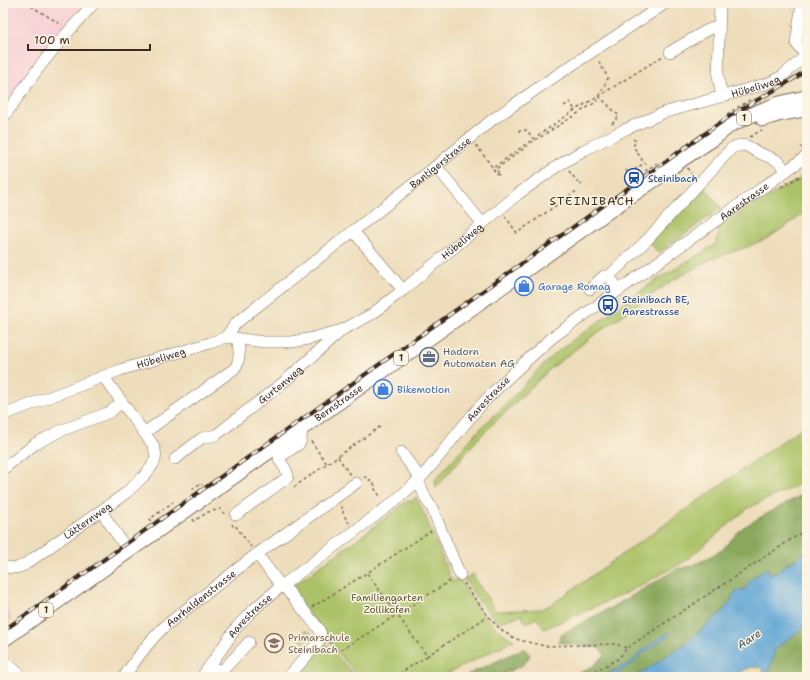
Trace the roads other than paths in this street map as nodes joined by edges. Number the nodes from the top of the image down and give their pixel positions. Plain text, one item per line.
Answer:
1 (94, 3) edge
2 (666, 3) edge
3 (802, 3) edge
4 (718, 6) edge
5 (719, 25) junction
6 (670, 52) road end
7 (806, 55) edge
8 (722, 96) junction
9 (807, 96) edge
10 (807, 109) edge
11 (3, 118) edge
12 (713, 139) junction
13 (807, 156) edge
14 (436, 166) junction
15 (785, 171) junction
16 (482, 224) junction
17 (353, 231) junction
18 (609, 276) junction
19 (590, 289) dead end
20 (403, 290) junction
21 (619, 290) junction
22 (342, 330) junction
23 (226, 337) junction
24 (238, 340) junction
25 (104, 376) junction
26 (122, 402) junction
27 (3, 415) edge
28 (302, 428) junction
29 (144, 432) junction
30 (401, 452) dead end
31 (175, 459) dead end
32 (3, 469) edge
33 (419, 479) junction
34 (361, 480) road end
35 (100, 511) junction
36 (231, 519) road end
37 (122, 542) dead end
38 (254, 550) junction
39 (3, 566) edge
40 (460, 575) road end
41 (282, 586) junction
42 (3, 640) edge
43 (249, 642) dead end
44 (3, 660) edge
45 (210, 666) junction
46 (289, 676) dead end
47 (23, 677) edge
48 (124, 677) edge
49 (202, 677) edge

1 - 11 street
2 - 14 street, Bantigerstrasse
3 - 7 street
4 - 5 street
5 - 6 street
5 - 8 street
7 - 8 street, Hübeliweg
8 - 16 street, Hübeliweg
9 - 12 main road, Bernstrasse / 1
10 - 12 main road, Bernstrasse / 1
12 - 28 main road, Bernstrasse / 1
13 - 15 street, Aarestrasse
14 - 16 street
14 - 17 street, Bantigerstrasse
15 - 18 street
15 - 21 street, Aarestrasse
16 - 20 street, Hübeliweg
17 - 20 street
17 - 23 street, Bantigerstrasse
18 - 19 street
18 - 21 street
20 - 22 street, Hübeliweg
21 - 33 street, Aarestrasse
22 - 24 street, Hübeliweg
22 - 31 street, Gurtenweg
23 - 24 street, Hübeliweg
23 - 25 street, Hübeliweg
24 - 29 street
25 - 26 street
25 - 27 street, Hübeliweg
26 - 29 street
26 - 32 street
28 - 36 street
28 - 42 main road, Bernstrasse / 1
29 - 35 street, Lätternweg
30 - 33 street
33 - 40 street
33 - 41 street, Aarestrasse
34 - 38 street, Aarhaldenstrasse
35 - 37 street
35 - 39 street, Lätternweg
38 - 41 street
38 - 48 street, Aarhaldenstrasse
41 - 45 street, Aarestrasse
41 - 46 street
43 - 45 street
44 - 47 street
45 - 49 street, Aarestrasse

